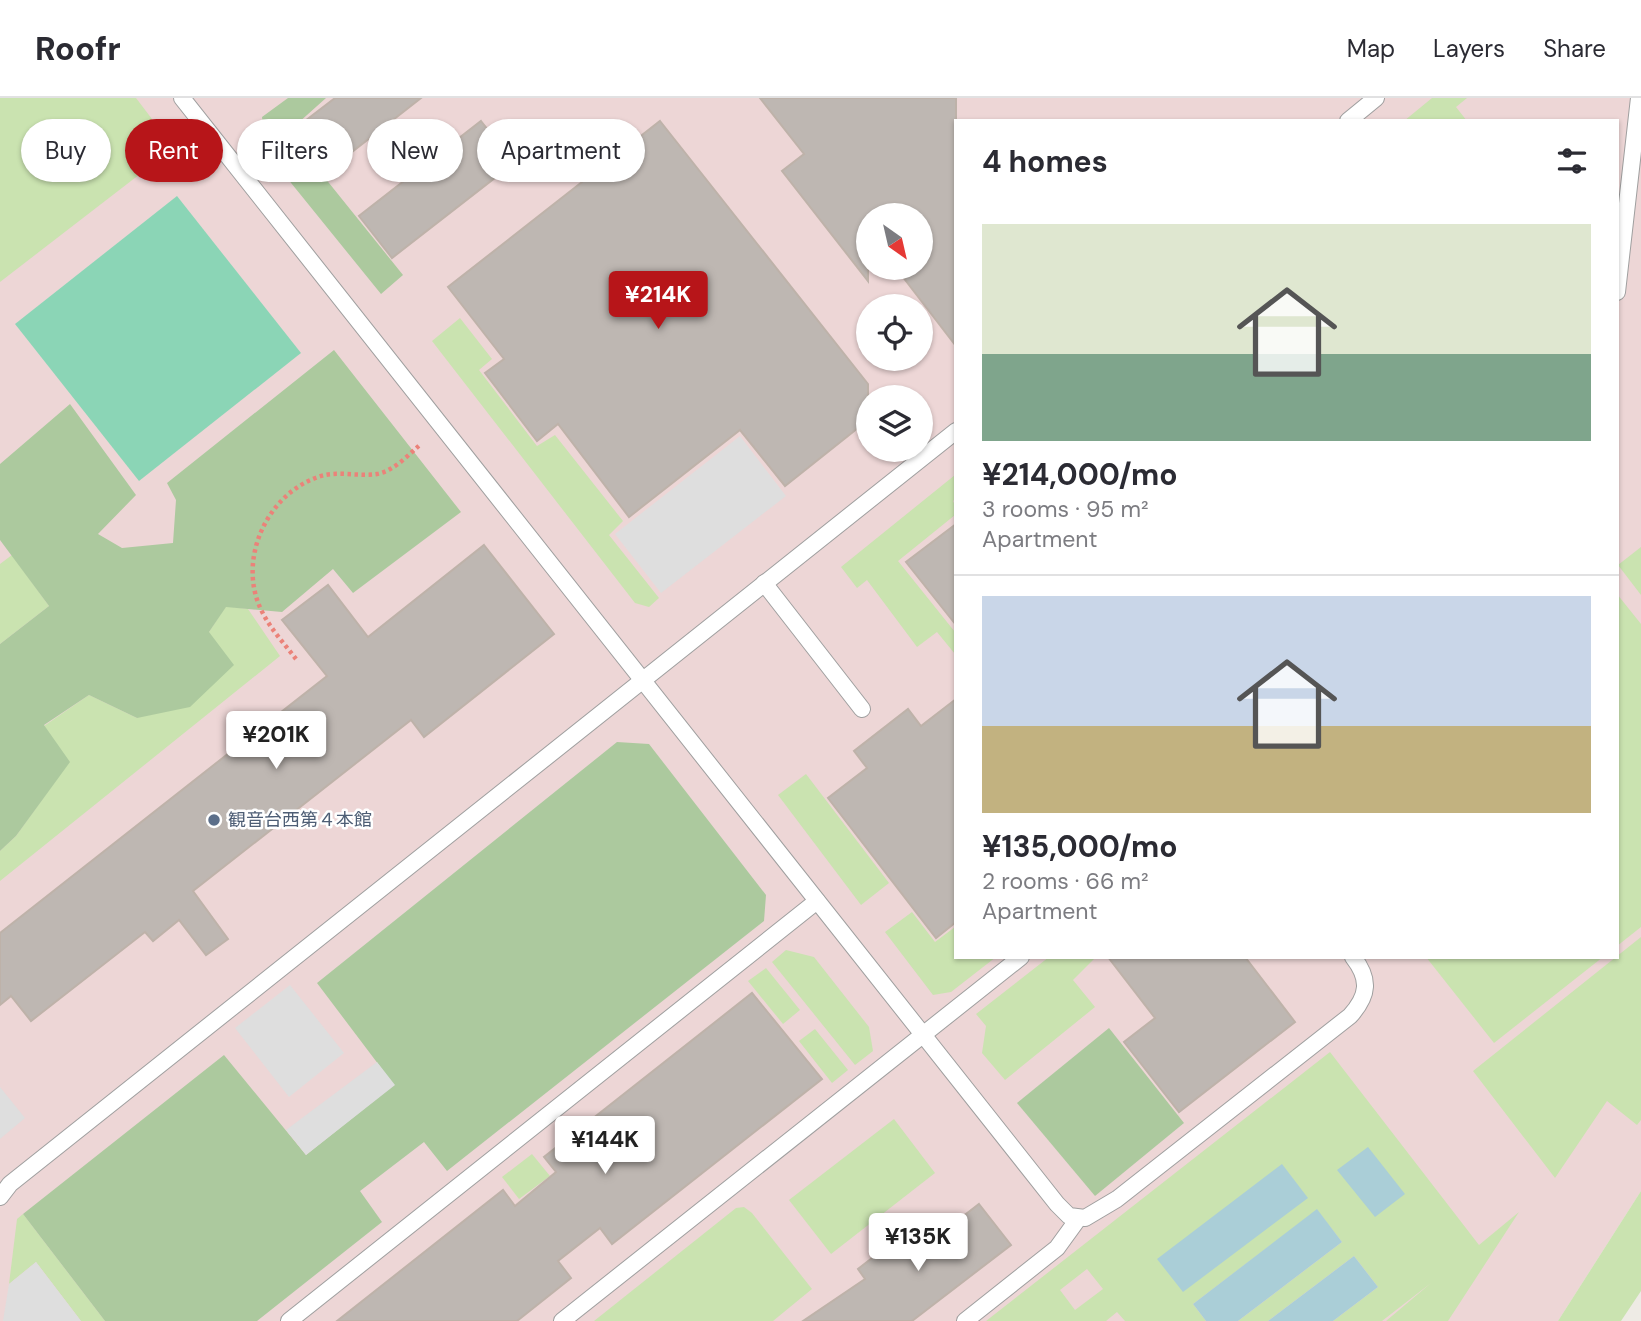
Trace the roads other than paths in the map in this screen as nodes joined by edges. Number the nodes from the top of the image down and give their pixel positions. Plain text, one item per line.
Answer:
1 (182, 98) edge
2 (1376, 98) edge
3 (1639, 98) edge
4 (1350, 119) edge
5 (1619, 274) edge
6 (954, 433) edge
7 (764, 583) junction
8 (642, 680) junction
9 (862, 709) dead end
10 (817, 901) junction
11 (1018, 959) edge
12 (1355, 959) edge
13 (922, 1036) junction
14 (0, 1197) edge
15 (1078, 1219) junction
16 (289, 1321) edge
17 (562, 1321) edge
18 (965, 1321) edge

1 - 8 lane
2 - 4 lane
3 - 5 lane
6 - 7 lane
7 - 8 lane
7 - 9 lane
8 - 10 lane
8 - 14 lane
10 - 13 lane
10 - 16 lane
11 - 13 lane
12 - 15 lane
13 - 15 lane
13 - 17 lane
15 - 18 lane

